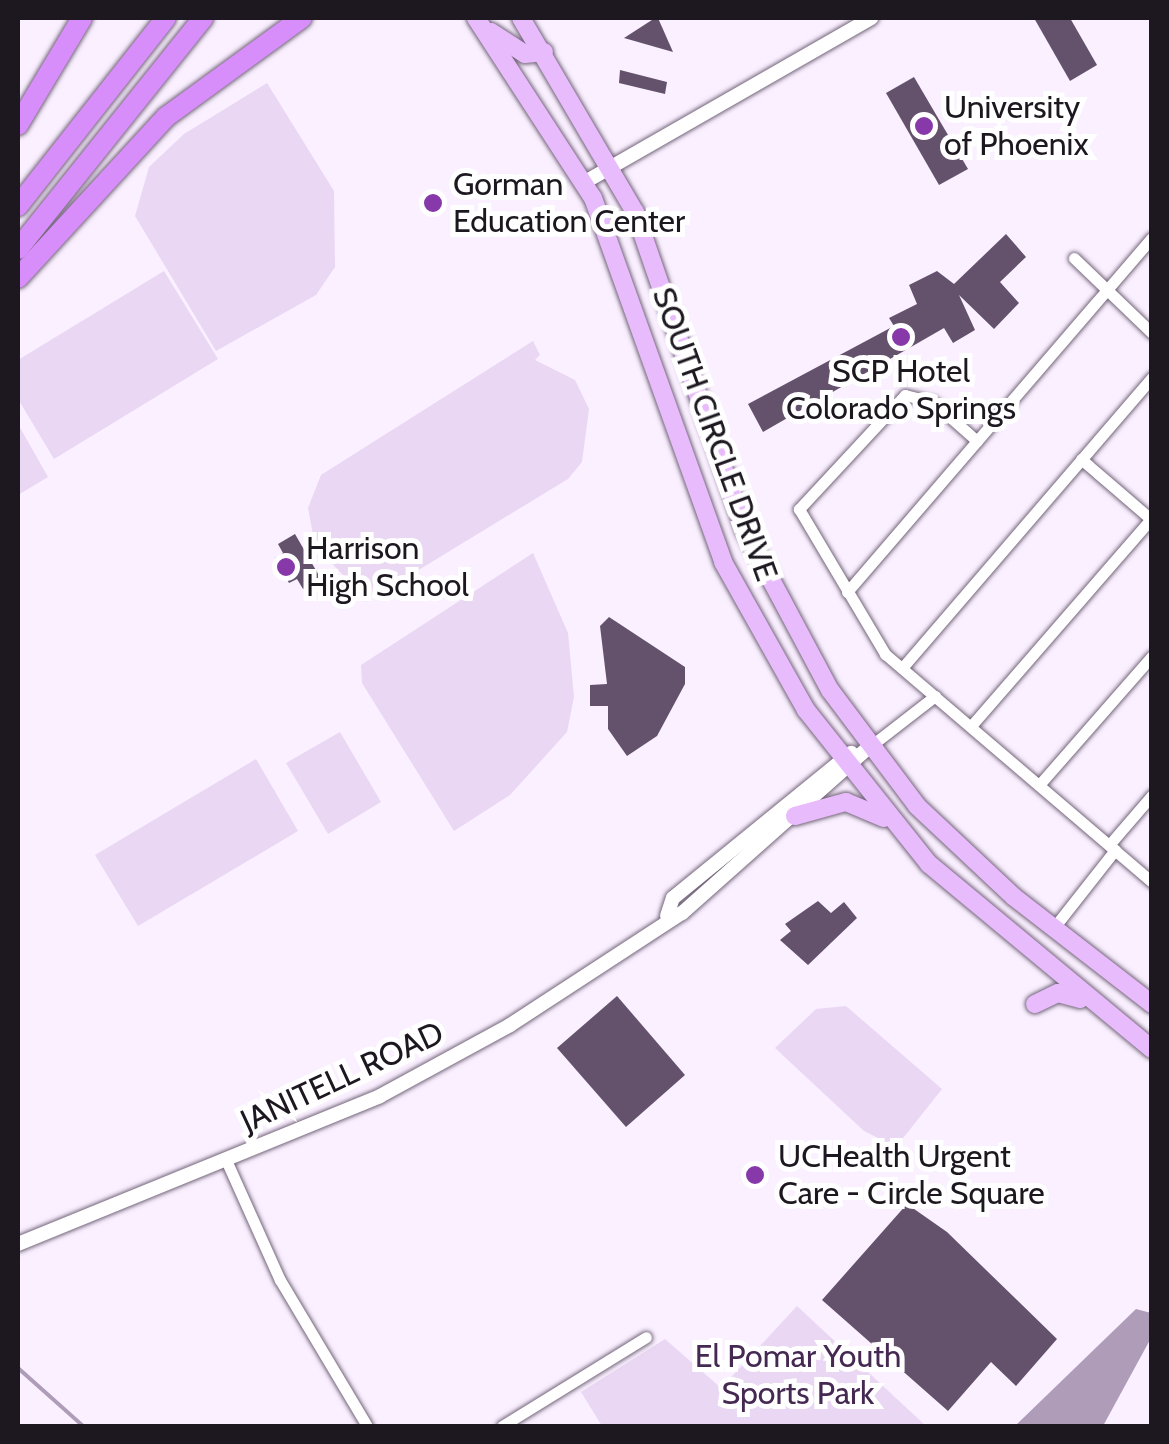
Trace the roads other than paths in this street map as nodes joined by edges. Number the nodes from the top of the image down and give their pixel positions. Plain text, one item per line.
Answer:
1 (82, 18) edge
2 (166, 18) edge
3 (203, 18) edge
4 (302, 18) edge
5 (522, 18) edge
6 (871, 18) edge
7 (481, 24) edge
8 (544, 52) junction
9 (18, 125) edge
10 (611, 167) junction
11 (585, 182) junction
12 (18, 206) edge
13 (1152, 238) edge
14 (18, 249) edge
15 (1074, 258) dead end
16 (18, 278) edge
17 (1105, 293) junction
18 (1152, 333) edge
19 (1152, 378) edge
20 (977, 441) junction
21 (1081, 459) junction
22 (1151, 520) edge
23 (847, 592) junction
24 (1152, 656) edge
25 (902, 668) junction
26 (935, 696) junction
27 (972, 726) junction
28 (868, 748) junction
29 (845, 763) junction
30 (1039, 785) junction
31 (1152, 796) edge
32 (795, 816) junction
33 (892, 822) junction
34 (1112, 847) junction
35 (1152, 882) edge
36 (666, 916) junction
37 (1052, 930) junction
38 (1028, 954) junction
39 (1089, 1004) junction
40 (1152, 1004) edge
41 (1152, 1049) edge
42 (226, 1160) junction
43 (18, 1244) edge
44 (646, 1337) dead end
45 (368, 1426) edge
46 (502, 1426) edge

1 - 9 highway
2 - 12 highway
3 - 14 highway
4 - 16 highway
5 - 8 main road, SOUTH CIRCLE DRIVE
6 - 10 street
7 - 8 main road
7 - 11 main road, SOUTH CIRCLE DRIVE
8 - 10 main road, SOUTH CIRCLE DRIVE
10 - 11 street
10 - 28 main road, SOUTH CIRCLE DRIVE
11 - 29 main road, SOUTH CIRCLE DRIVE
13 - 17 street
15 - 17 street
17 - 18 street
17 - 20 street
19 - 21 street
20 - 23 street
20 - 23 street
21 - 22 street
21 - 25 street
22 - 27 street
23 - 25 street
24 - 30 street
25 - 26 street
26 - 27 street
26 - 28 street, JANITELL ROAD
27 - 30 street
28 - 29 street, JANITELL ROAD
28 - 37 main road, SOUTH CIRCLE DRIVE
29 - 32 street, JANITELL ROAD
29 - 33 main road, SOUTH CIRCLE DRIVE
29 - 36 street, JANITELL ROAD
30 - 34 street
31 - 34 street
32 - 33 main road
32 - 36 street, JANITELL ROAD
33 - 38 main road, SOUTH CIRCLE DRIVE
34 - 35 street
34 - 37 street
36 - 42 street, JANITELL ROAD
37 - 40 main road, SOUTH CIRCLE DRIVE
38 - 39 main road, SOUTH CIRCLE DRIVE
38 - 39 main road
39 - 41 main road, SOUTH CIRCLE DRIVE
42 - 43 street, JANITELL ROAD
42 - 45 street
44 - 46 street

